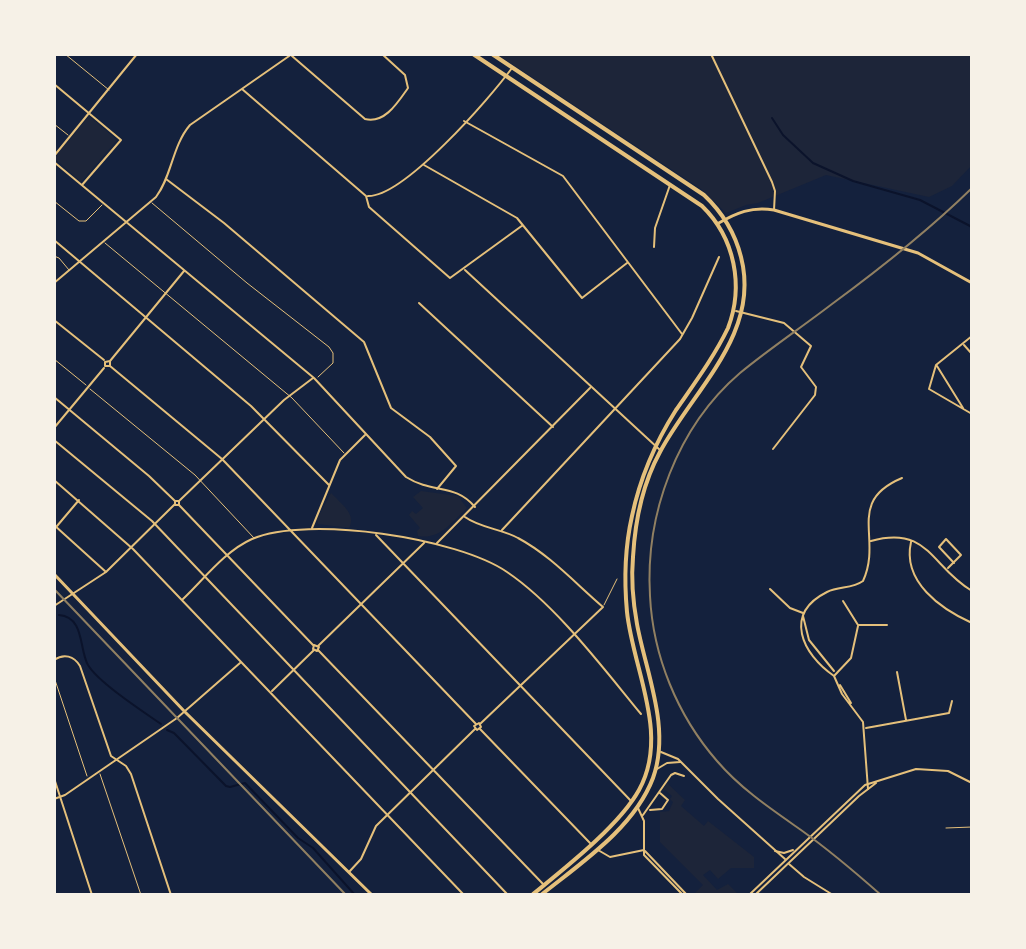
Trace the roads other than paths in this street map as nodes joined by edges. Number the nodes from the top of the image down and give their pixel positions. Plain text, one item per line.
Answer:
1 (65, 54) edge
2 (137, 54) edge
3 (291, 54) edge
4 (382, 54) edge
5 (473, 54) edge
6 (492, 54) edge
7 (711, 54) edge
8 (512, 67) junction
9 (506, 76) junction
10 (54, 84) edge
11 (242, 89) junction
12 (109, 90) junction
13 (89, 113) junction
14 (464, 121) junction
15 (594, 121) junction
16 (54, 124) edge
17 (587, 130) junction
18 (70, 137) junction
19 (54, 156) edge
20 (54, 162) edge
21 (424, 165) junction
22 (166, 179) junction
23 (670, 184) junction
24 (82, 185) junction
25 (366, 196) junction
26 (54, 201) edge
27 (151, 201) junction
28 (103, 203) junction
29 (774, 210) junction
30 (725, 219) junction
31 (126, 222) junction
32 (717, 224) junction
33 (523, 225) junction
34 (54, 240) edge
35 (103, 242) junction
36 (654, 247) dead end
37 (54, 256) edge
38 (719, 257) dead end
39 (79, 261) junction
40 (628, 262) junction
41 (464, 269) junction
42 (70, 270) junction
43 (185, 271) junction
44 (54, 283) edge
45 (972, 283) edge
46 (165, 294) junction
47 (419, 303) dead end
48 (735, 310) junction
49 (742, 312) junction
50 (146, 317) junction
51 (54, 320) edge
52 (683, 335) junction
53 (972, 336) edge
54 (963, 344) junction
55 (972, 354) edge
56 (54, 359) edge
57 (105, 361) junction
58 (110, 361) junction
59 (936, 365) junction
60 (108, 366) junction
61 (315, 378) junction
62 (88, 387) junction
63 (591, 387) junction
64 (54, 397) edge
65 (289, 397) junction
66 (615, 409) junction
67 (964, 409) junction
68 (69, 410) junction
69 (972, 414) edge
70 (265, 419) junction
71 (553, 427) junction
72 (54, 428) edge
73 (366, 434) junction
74 (54, 440) edge
75 (655, 447) junction
76 (773, 449) dead end
77 (660, 451) junction
78 (344, 453) junction
79 (222, 459) junction
80 (902, 478) dead end
81 (54, 480) edge
82 (200, 480) junction
83 (329, 485) junction
84 (437, 489) junction
85 (79, 500) junction
86 (177, 503) junction
87 (475, 507) junction
88 (465, 517) junction
89 (154, 524) junction
90 (55, 526) edge
91 (312, 529) junction
92 (502, 530) junction
93 (290, 531) junction
94 (376, 534) junction
95 (254, 538) junction
96 (911, 540) junction
97 (870, 541) junction
98 (424, 542) junction
99 (437, 544) junction
100 (131, 547) junction
101 (941, 549) junction
102 (228, 555) junction
103 (934, 555) junction
104 (954, 563) junction
105 (404, 564) junction
106 (947, 569) junction
107 (106, 572) junction
108 (54, 574) edge
109 (205, 578) junction
110 (617, 579) dead end
111 (770, 589) dead end
112 (972, 591) edge
113 (73, 594) junction
114 (183, 600) junction
115 (843, 601) dead end
116 (361, 604) junction
117 (54, 606) edge
118 (603, 607) junction
119 (804, 614) junction
120 (971, 623) edge
121 (887, 625) dead end
122 (858, 626) junction
123 (574, 635) junction
124 (316, 648) junction
125 (644, 654) junction
126 (635, 656) junction
127 (54, 660) edge
128 (242, 662) junction
129 (293, 670) junction
130 (897, 672) dead end
131 (834, 674) junction
132 (54, 677) edge
133 (521, 686) junction
134 (271, 692) junction
135 (952, 701) dead end
136 (185, 712) junction
137 (641, 714) dead end
138 (906, 721) junction
139 (476, 724) junction
140 (480, 726) junction
141 (475, 729) junction
142 (865, 729) junction
143 (651, 751) junction
144 (659, 752) junction
145 (116, 759) junction
146 (682, 762) junction
147 (433, 770) junction
148 (656, 770) junction
149 (99, 771) junction
150 (684, 776) dead end
151 (54, 778) edge
152 (88, 778) junction
153 (972, 783) edge
154 (866, 787) junction
155 (411, 792) junction
156 (659, 792) junction
157 (60, 797) junction
158 (54, 799) edge
159 (632, 802) junction
160 (637, 807) junction
161 (649, 810) junction
162 (386, 815) junction
163 (643, 815) junction
164 (972, 827) edge
165 (946, 828) dead end
166 (591, 843) junction
167 (798, 848) junction
168 (597, 849) junction
169 (644, 850) junction
170 (775, 851) junction
171 (787, 862) junction
172 (349, 872) junction
173 (547, 889) junction
174 (92, 894) edge
175 (85, 895) edge
176 (141, 895) edge
177 (171, 895) edge
178 (372, 895) edge
179 (464, 895) edge
180 (508, 895) edge
181 (532, 895) edge
182 (541, 895) edge
183 (685, 895) edge
184 (749, 895) edge
185 (755, 895) edge
186 (833, 895) edge

1 - 12 lane
2 - 12 street
3 - 4 street
3 - 11 street
5 - 9 highway
6 - 8 highway
7 - 29 street
8 - 9 street
8 - 15 highway
9 - 14 street
9 - 17 highway
10 - 13 street
11 - 22 street
11 - 25 street
12 - 13 street
13 - 18 street
13 - 24 street
14 - 21 street
14 - 40 street
15 - 17 highway
15 - 30 highway
16 - 18 lane
17 - 23 highway
18 - 19 street
20 - 24 street
21 - 25 street
21 - 33 street
22 - 27 street
22 - 84 street
23 - 32 highway
23 - 36 street
24 - 28 street
25 - 41 street
26 - 28 lane
27 - 31 street
27 - 61 lane
28 - 31 street
29 - 30 main road
29 - 45 main road
30 - 32 main road
30 - 49 highway
31 - 35 street
31 - 43 street
32 - 48 highway
33 - 40 street
33 - 41 street
34 - 39 street
35 - 39 street
35 - 46 lane
37 - 42 lane
38 - 52 street
39 - 42 street
39 - 50 street
40 - 52 street
41 - 63 street
42 - 44 street
43 - 46 street
43 - 61 street
46 - 50 street
46 - 65 lane
47 - 71 street
48 - 49 street
48 - 75 highway
49 - 76 street
49 - 77 highway
50 - 58 street
50 - 70 street
51 - 57 street
52 - 66 street
53 - 54 street
54 - 55 street
54 - 59 street
56 - 62 lane
57 - 58 street
57 - 60 street
58 - 60 street
59 - 67 street
59 - 67 street
60 - 62 street
60 - 79 street
61 - 65 street
61 - 73 street
62 - 68 street
62 - 82 lane
63 - 66 street
63 - 71 street
64 - 68 street
65 - 70 street
65 - 78 lane
66 - 75 street
66 - 92 street
67 - 69 street
68 - 72 street
68 - 86 street
70 - 79 street
70 - 83 street
71 - 87 street
73 - 78 street
73 - 84 street
74 - 89 street
75 - 77 street
75 - 126 highway
77 - 125 highway
78 - 83 street
79 - 82 street
79 - 93 street
80 - 97 street
81 - 85 street
82 - 86 street
82 - 95 lane
83 - 91 street
84 - 87 street
85 - 90 street
85 - 100 street
86 - 89 street
86 - 102 street
87 - 88 street
88 - 92 street
88 - 99 street
89 - 100 street
89 - 109 street
90 - 107 street
91 - 93 street
91 - 94 street
92 - 118 street
93 - 95 street
93 - 116 street
94 - 98 street
94 - 105 street
95 - 102 street
96 - 97 street
96 - 103 street
96 - 120 street
97 - 119 street
98 - 99 street
98 - 105 street
99 - 123 street
100 - 107 street
100 - 114 street
101 - 103 street
101 - 104 street
101 - 104 street
102 - 109 street
102 - 124 street
103 - 106 street
104 - 106 street
105 - 116 street
105 - 133 street
106 - 112 street
107 - 113 street
108 - 113 main road
109 - 114 street
109 - 129 street
110 - 118 lane
111 - 119 street
113 - 117 street
113 - 136 main road
114 - 128 street
115 - 122 street
116 - 124 street
116 - 139 street
118 - 123 street
119 - 131 street
121 - 122 street
122 - 131 street
123 - 133 street
123 - 137 street
124 - 129 street
124 - 147 street
125 - 126 highway
125 - 144 highway
126 - 143 highway
127 - 145 street
128 - 134 street
128 - 136 street
129 - 134 street
129 - 155 street
130 - 138 street
131 - 142 street
132 - 152 lane
133 - 140 street
133 - 159 street
134 - 162 street
135 - 138 street
136 - 145 street
136 - 172 main road
138 - 142 street
139 - 140 street
139 - 141 street
140 - 141 street
140 - 166 street
141 - 147 street
142 - 154 street
143 - 144 highway
143 - 159 highway
144 - 146 street
144 - 148 highway
145 - 149 street
145 - 177 street
146 - 148 street
146 - 170 street
147 - 155 street
147 - 173 street
148 - 160 highway
149 - 152 street
149 - 176 lane
150 - 156 street
151 - 157 street
152 - 157 street
153 - 154 street
154 - 167 street
154 - 171 street
155 - 162 street
155 - 180 street
156 - 161 street
156 - 161 street
157 - 158 street
157 - 174 street
159 - 160 highway
159 - 166 highway
160 - 163 street
160 - 168 highway
161 - 163 street
162 - 172 street
162 - 179 street
163 - 169 street
164 - 165 lane
166 - 168 highway
166 - 173 highway
167 - 170 street
167 - 171 street
168 - 169 street
168 - 173 highway
169 - 183 street
170 - 171 street
171 - 184 street
171 - 185 street
171 - 186 street
172 - 178 main road
173 - 181 highway
173 - 182 highway
174 - 175 street

